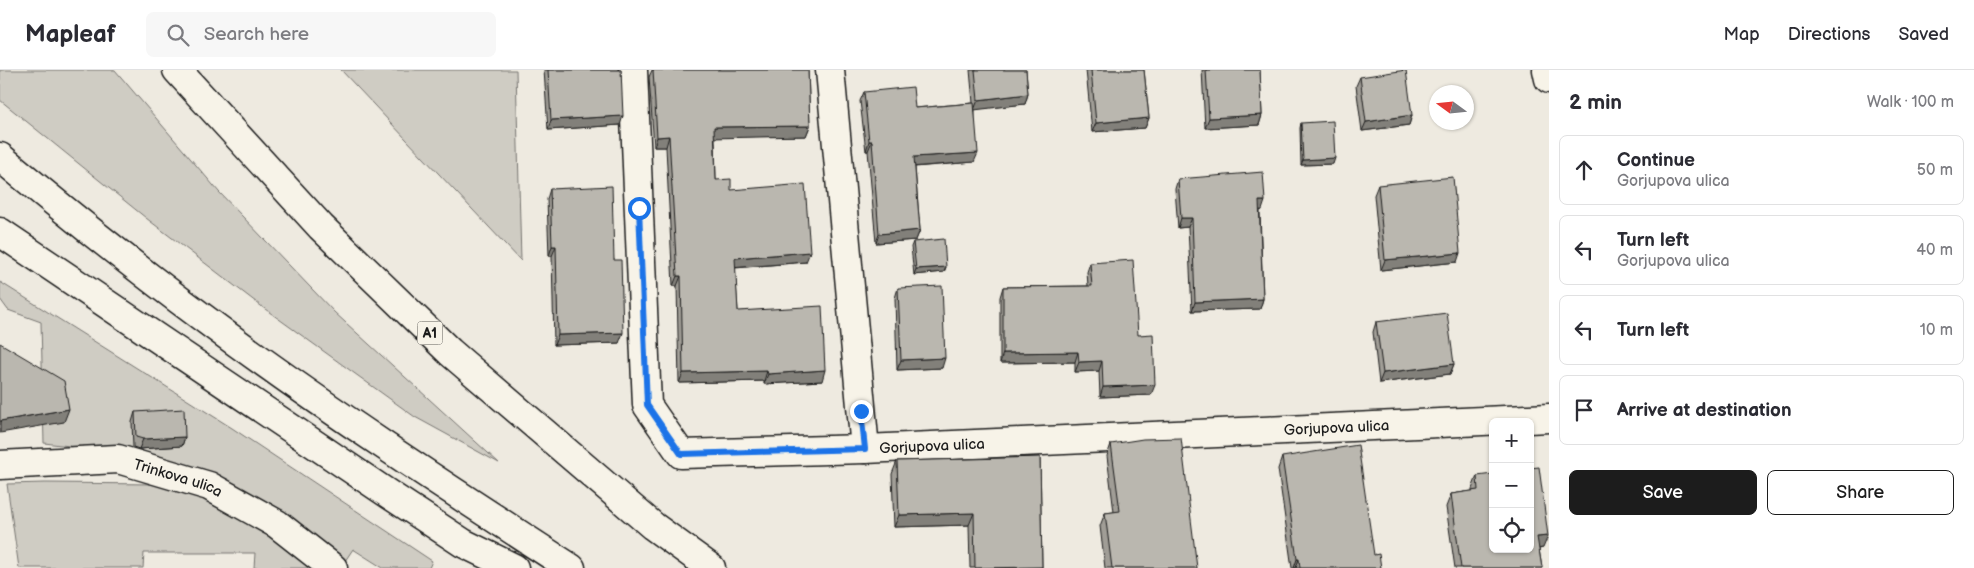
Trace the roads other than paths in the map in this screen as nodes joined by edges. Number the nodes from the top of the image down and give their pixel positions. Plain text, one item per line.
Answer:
1 (177, 70) edge
2 (633, 70) edge
3 (830, 70) edge
4 (1547, 70) edge
5 (1549, 79) edge
6 (0, 157) edge
7 (0, 232) edge
8 (1549, 418) edge
9 (865, 449) junction
10 (0, 465) edge
11 (333, 568) edge
12 (514, 568) edge
13 (571, 568) edge
14 (711, 568) edge

1 - 14 main road, A1
2 - 9 main road, Gorjupova ulica
3 - 9 main road
4 - 5 main road
6 - 13 main road
7 - 12 main road
8 - 9 main road, Gorjupova ulica
10 - 11 main road, Trinkova ulica

